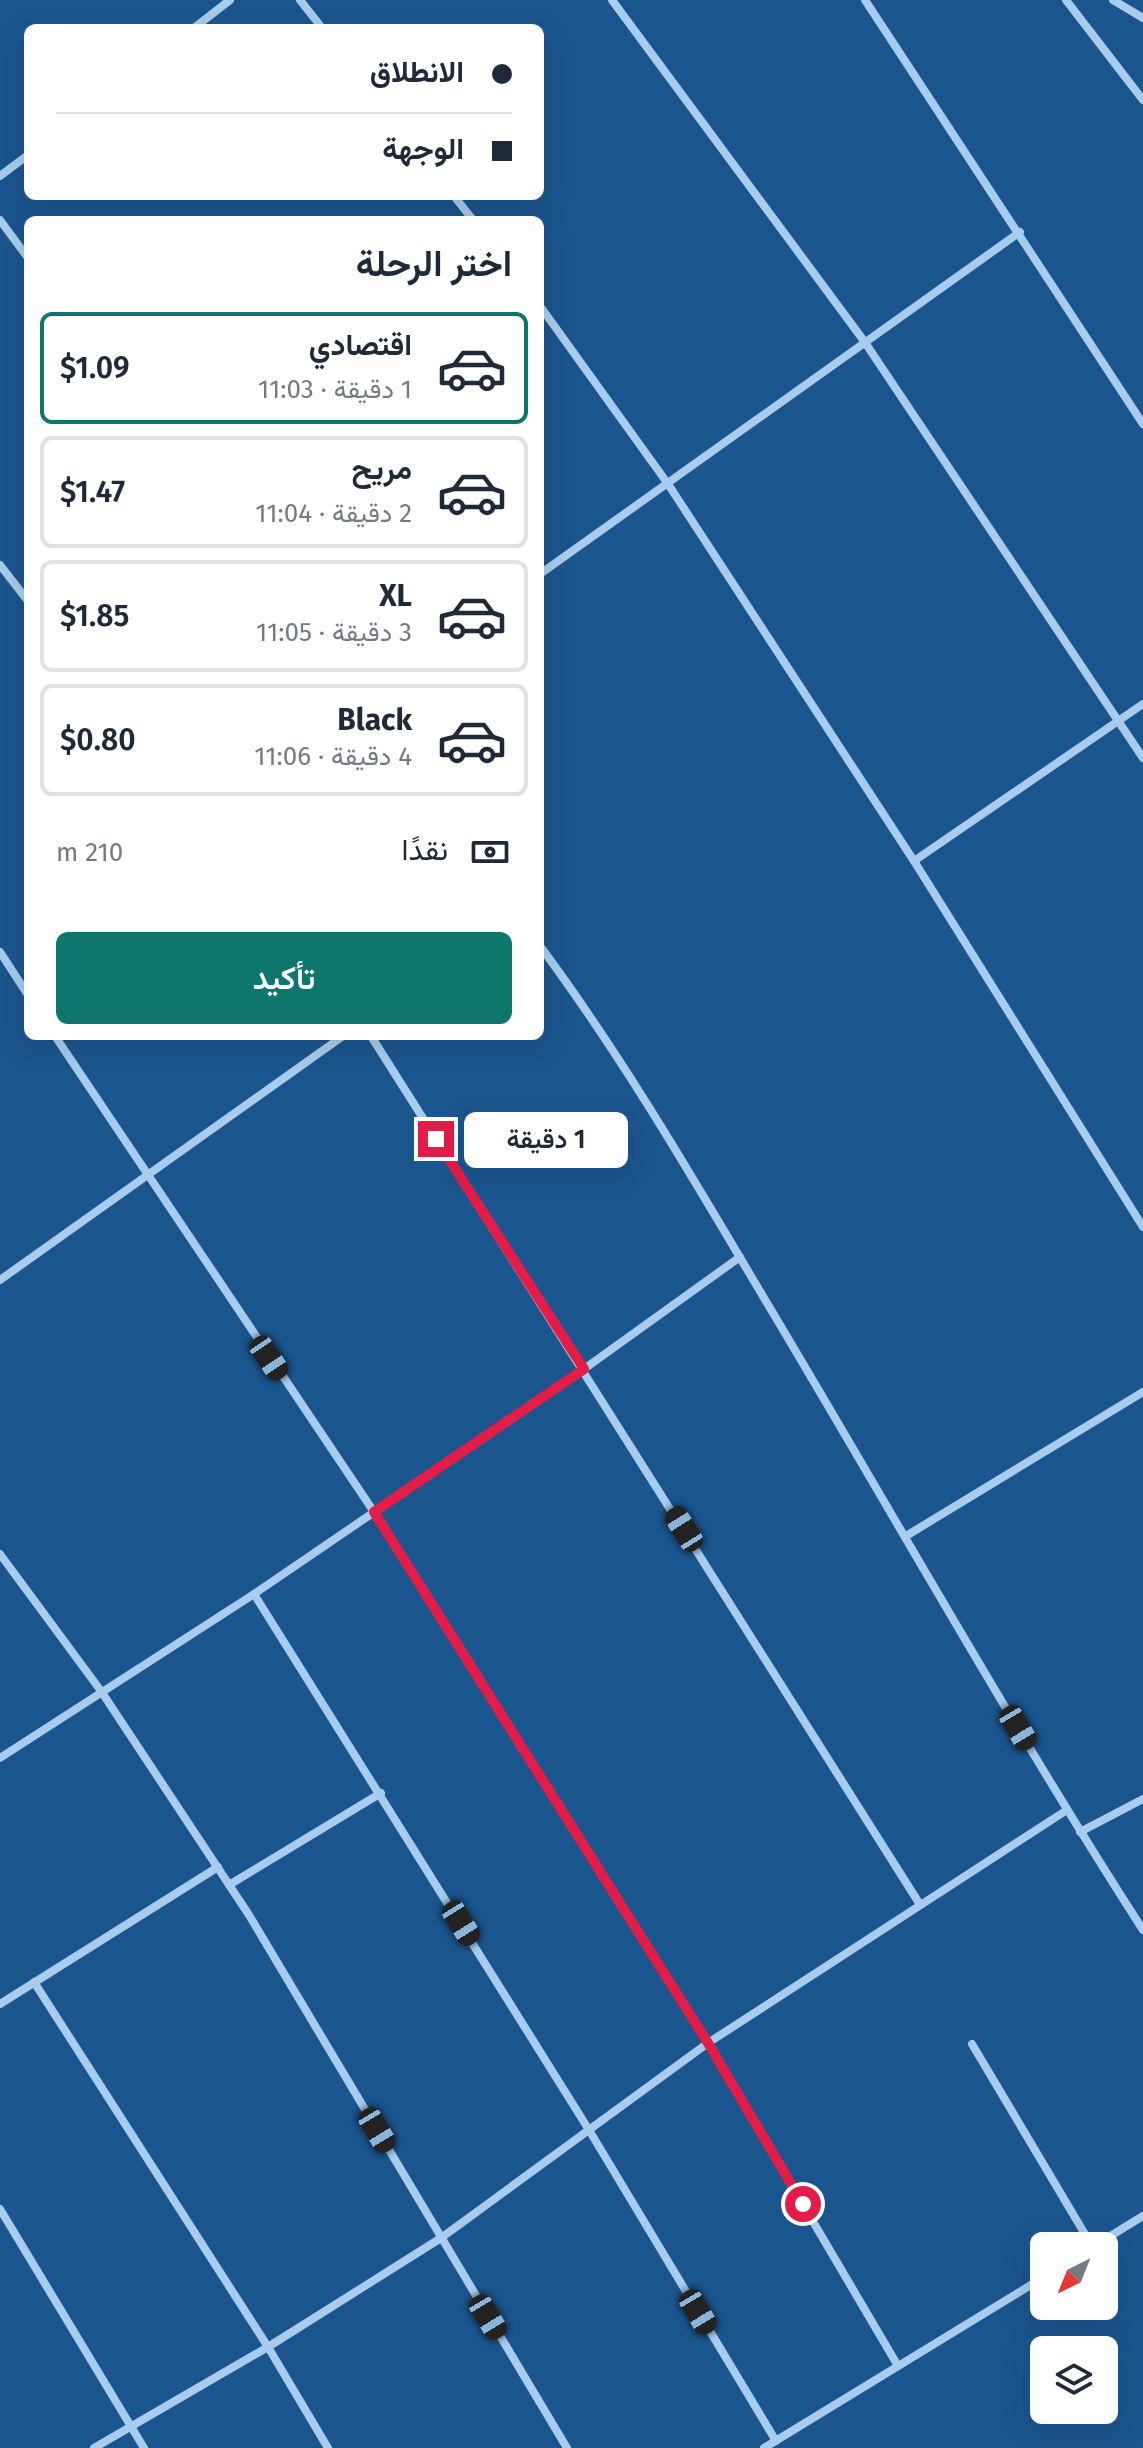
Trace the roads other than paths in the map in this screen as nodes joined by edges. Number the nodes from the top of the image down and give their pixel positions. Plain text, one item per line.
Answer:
1 (230, 0) edge
2 (300, 0) edge
3 (612, 0) edge
4 (865, 0) edge
5 (1066, 0) edge
6 (1113, 0) edge
7 (1143, 18) edge
8 (199, 24) edge
9 (319, 24) edge
10 (1143, 100) edge
11 (24, 158) edge
12 (0, 176) edge
13 (457, 200) edge
14 (470, 216) edge
15 (0, 220) edge
16 (1020, 232) junction
17 (24, 253) edge
18 (544, 312) edge
19 (864, 341) junction
20 (1143, 424) edge
21 (668, 484) junction
22 (0, 565) edge
23 (544, 571) edge
24 (24, 596) edge
25 (1143, 704) edge
26 (1120, 720) junction
27 (1143, 758) edge
28 (914, 861) junction
29 (544, 951) edge
30 (0, 952) edge
31 (24, 989) edge
32 (58, 1040) edge
33 (337, 1040) edge
34 (374, 1040) edge
35 (147, 1178) junction
36 (1143, 1227) edge
37 (740, 1257) junction
38 (0, 1280) edge
39 (584, 1369) junction
40 (1143, 1392) edge
41 (374, 1512) junction
42 (906, 1536) junction
43 (0, 1554) edge
44 (254, 1594) junction
45 (101, 1691) junction
46 (0, 1758) edge
47 (381, 1793) junction
48 (1143, 1799) edge
49 (1067, 1810) junction
50 (1080, 1832) junction
51 (218, 1867) junction
52 (229, 1885) junction
53 (919, 1903) junction
54 (1143, 1930) edge
55 (34, 1982) junction
56 (0, 2004) edge
57 (708, 2043) junction
58 (972, 2044) dead end
59 (589, 2130) junction
60 (0, 2209) edge
61 (1143, 2216) edge
62 (1085, 2232) edge
63 (1116, 2232) edge
64 (441, 2238) junction
65 (1030, 2286) edge
66 (268, 2347) junction
67 (898, 2366) junction
68 (131, 2424) junction
69 (776, 2441) junction
70 (94, 2448) edge
71 (144, 2448) edge
72 (328, 2448) edge
73 (567, 2448) edge
74 (764, 2448) edge

1 - 8 street
2 - 9 street
3 - 19 street
4 - 16 street
5 - 10 street
6 - 7 street
11 - 12 street
13 - 14 street
15 - 17 street
16 - 19 street
16 - 20 street
18 - 21 street
19 - 21 street
19 - 26 street
21 - 23 street
21 - 28 street
22 - 24 street
25 - 26 street
26 - 27 street
26 - 28 street
28 - 36 street
29 - 37 street
30 - 31 street
32 - 35 street
33 - 35 street
34 - 39 street
35 - 38 street
35 - 41 street
37 - 39 street
37 - 42 street
39 - 41 street
39 - 53 street
40 - 42 street
41 - 44 street
41 - 57 street
42 - 49 street
43 - 45 street
44 - 45 street
44 - 47 street
45 - 46 street
45 - 51 street
47 - 52 street
47 - 59 street
48 - 50 street
49 - 50 street
49 - 53 street
50 - 54 street
51 - 52 street
51 - 55 street
52 - 64 street
53 - 57 street
55 - 56 street
55 - 66 street
57 - 59 street
57 - 67 street
58 - 62 street
59 - 64 street
59 - 69 street
60 - 68 street
61 - 63 street
64 - 66 street
64 - 73 street
65 - 67 street
66 - 68 street
66 - 72 street
67 - 69 street
68 - 70 street
68 - 71 street
69 - 74 street

